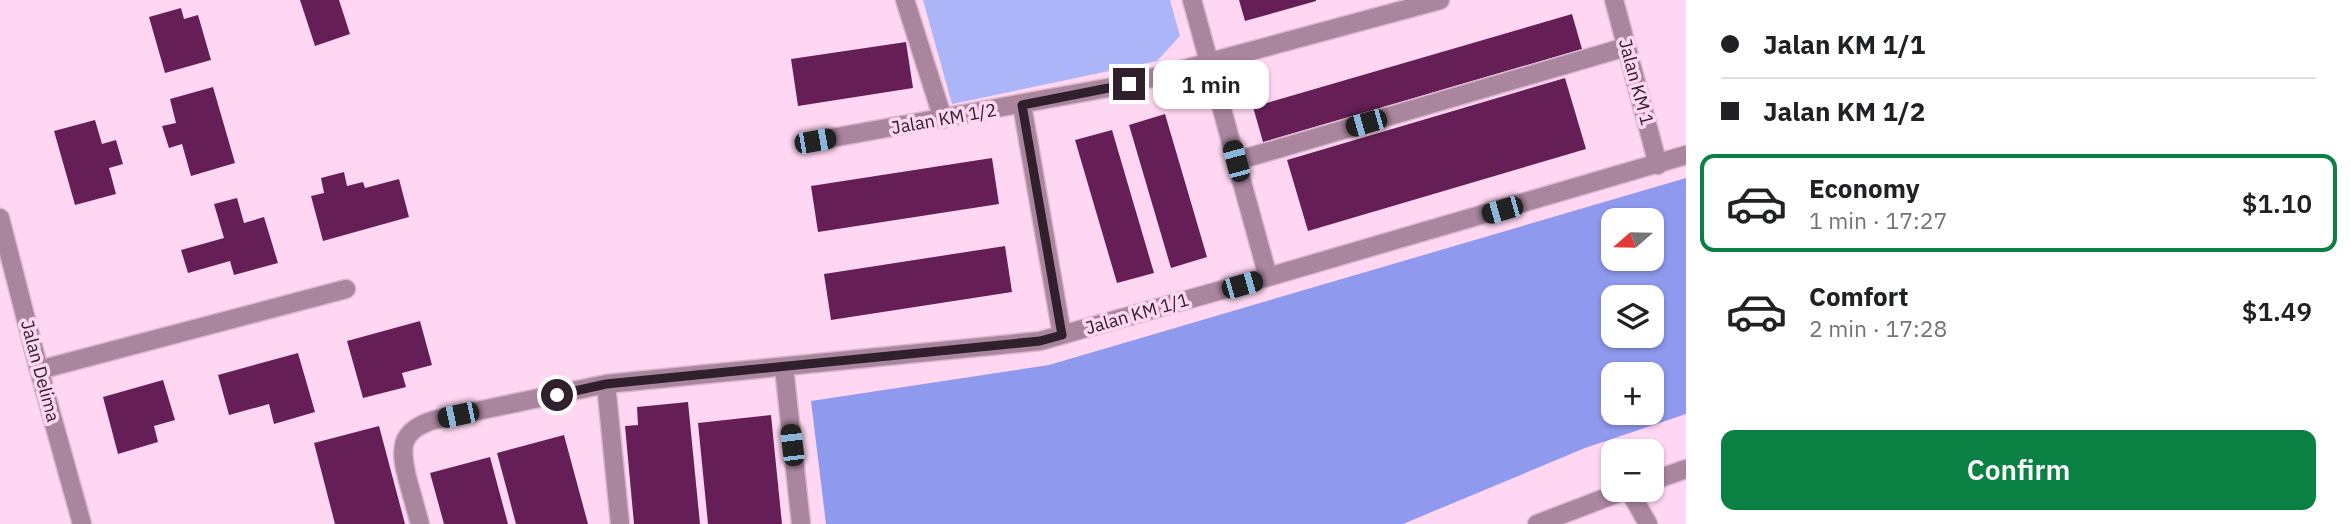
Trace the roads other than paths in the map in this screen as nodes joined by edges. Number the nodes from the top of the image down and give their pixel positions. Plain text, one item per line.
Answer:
1 (905, 0) edge
2 (1192, 0) edge
3 (1440, 0) edge
4 (1614, 0) edge
5 (1626, 47) junction
6 (1209, 61) junction
7 (1022, 105) junction
8 (943, 119) junction
9 (815, 141) dead end
10 (1686, 155) edge
11 (1236, 161) junction
12 (1658, 165) junction
13 (0, 218) edge
14 (1268, 278) junction
15 (346, 289) dead end
16 (1062, 335) junction
17 (784, 367) junction
18 (39, 370) junction
19 (606, 384) junction
20 (1686, 469) edge
21 (1664, 477) edge
22 (1601, 500) edge
23 (1634, 502) edge
24 (82, 524) edge
25 (420, 524) edge
26 (620, 524) edge
27 (801, 524) edge
28 (1537, 524) edge
29 (1648, 524) edge

1 - 8 street
2 - 6 street
3 - 6 street, Jalan KM 1/2
4 - 5 street, Jalan KM 1
5 - 11 street
5 - 12 street, Jalan KM 1
6 - 7 street, Jalan KM 1/2
6 - 11 street
7 - 8 street, Jalan KM 1/2
7 - 16 street
8 - 9 street, Jalan KM 1/2
10 - 12 street, Jalan KM 1/1
11 - 14 street
12 - 14 street, Jalan KM 1/1
13 - 18 street, Jalan Delima
14 - 16 street, Jalan KM 1/1
15 - 18 street
16 - 17 street, Jalan KM 1/1
17 - 19 street, Jalan KM 1/1
17 - 27 street
18 - 24 street, Jalan Delima
19 - 25 street, Jalan KM 1/1
19 - 26 street
20 - 21 street
22 - 28 street
23 - 29 street

